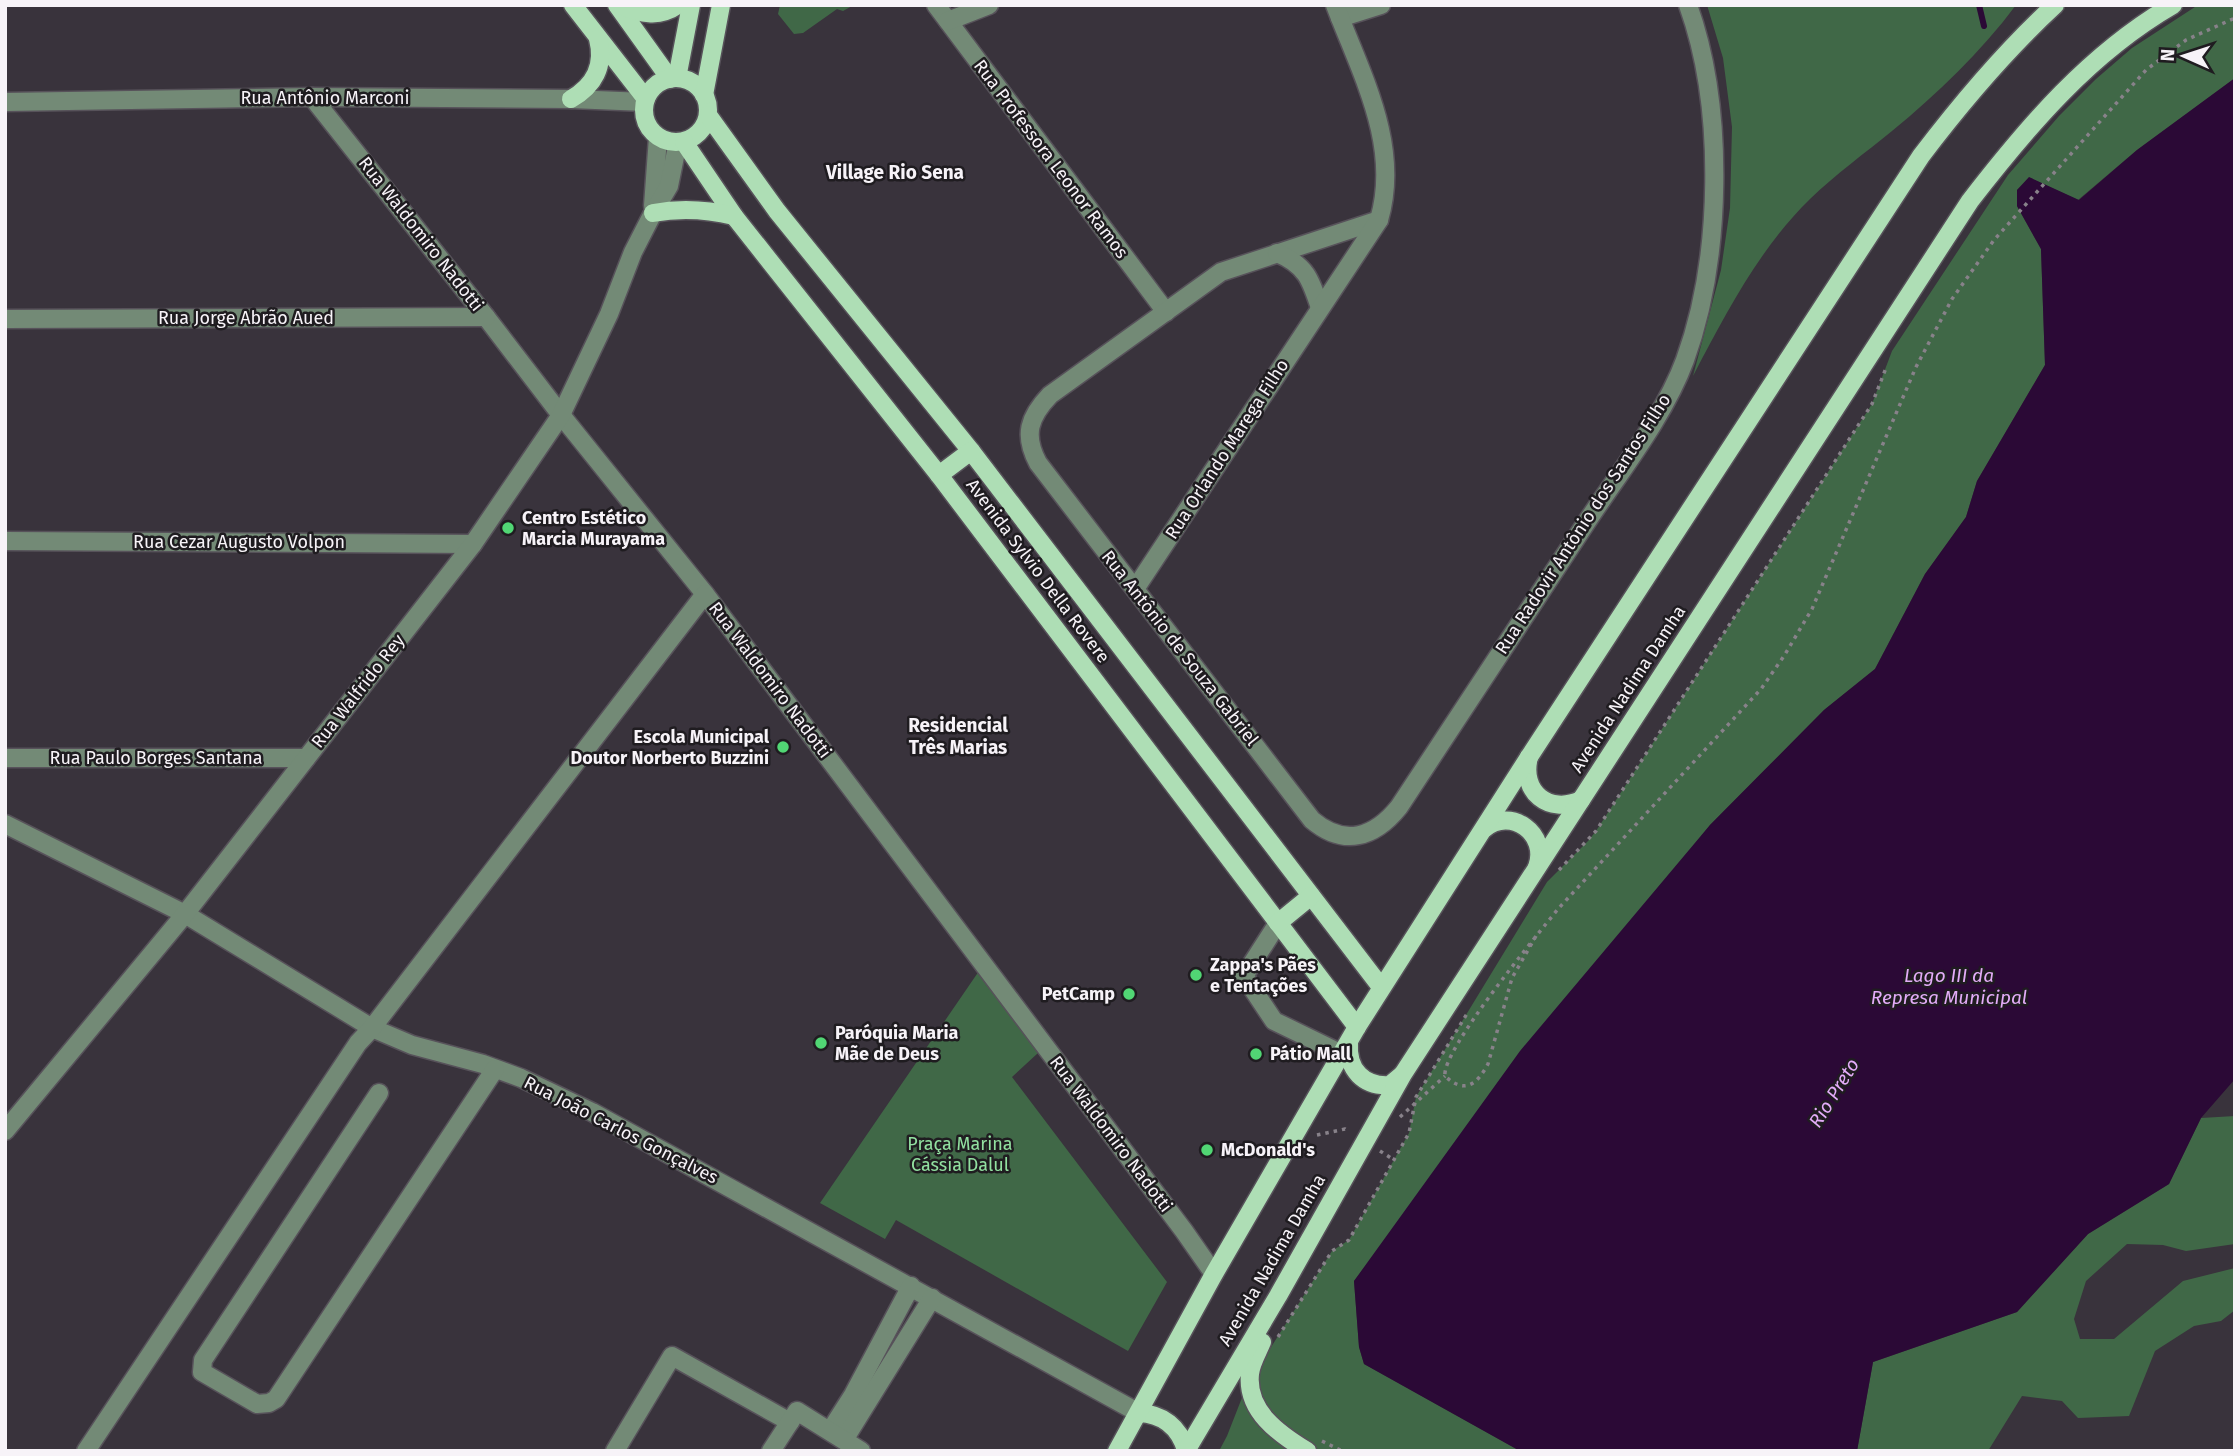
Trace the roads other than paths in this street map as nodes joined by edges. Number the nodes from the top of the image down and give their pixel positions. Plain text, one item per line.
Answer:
1 (573, 5) edge
2 (618, 5) edge
3 (678, 5) edge
4 (691, 5) edge
5 (721, 5) edge
6 (936, 5) edge
7 (989, 5) edge
8 (1381, 5) edge
9 (1688, 5) edge
10 (2055, 5) edge
11 (2167, 6) edge
12 (1338, 12) edge
13 (948, 21) junction
14 (597, 36) junction
15 (674, 78) junction
16 (704, 94) junction
17 (312, 97) junction
18 (571, 99) junction
19 (646, 101) junction
20 (5, 102) edge
21 (708, 116) junction
22 (658, 137) junction
23 (681, 142) junction
24 (653, 213) junction
25 (734, 216) junction
26 (1379, 219) junction
27 (1277, 253) junction
28 (1320, 309) junction
29 (1166, 312) junction
30 (486, 317) junction
31 (5, 319) edge
32 (561, 415) junction
33 (971, 451) junction
34 (939, 475) junction
35 (5, 541) edge
36 (473, 544) junction
37 (1135, 589) junction
38 (705, 594) junction
39 (1529, 757) junction
40 (5, 758) edge
41 (306, 758) junction
42 (1581, 800) junction
43 (5, 824) edge
44 (1481, 831) junction
45 (1362, 835) joint
46 (1535, 871) junction
47 (1311, 896) junction
48 (185, 914) junction
49 (1278, 923) junction
50 (1381, 987) junction
51 (1357, 1027) junction
52 (372, 1028) junction
53 (1346, 1049) junction
54 (495, 1069) junction
55 (1403, 1074) junction
56 (379, 1093) dead end
57 (5, 1132) edge
58 (1214, 1274) junction
59 (911, 1286) junction
60 (1278, 1296) junction
61 (932, 1298) junction
62 (1115, 1401) junction
63 (1139, 1413) junction
64 (790, 1422) junction
65 (1130, 1430) junction
66 (837, 1436) junction
67 (1310, 1444) edge
68 (1186, 1450) edge
69 (86, 1451) edge
70 (615, 1451) edge
71 (771, 1451) edge
72 (861, 1451) edge
73 (1117, 1451) edge

1 - 14 main road
2 - 3 main road
2 - 15 main road
4 - 15 main road
5 - 16 main road
6 - 13 street, Rua Professora Leonor Ramos
7 - 13 street
8 - 12 street
9 - 45 street, Rua Radovir Antônio dos Santos Filho
10 - 39 main road
11 - 42 main road, Avenida Nadima Damha
12 - 26 street, Rua Orlando Marega Filho
13 - 29 street, Rua Professora Leonor Ramos
14 - 18 main road
14 - 19 main road
15 - 16 main road
15 - 19 main road
16 - 21 main road
17 - 18 street, Rua Antônio Marconi
17 - 20 street, Rua Antônio Marconi
17 - 30 street, Rua Waldomiro Nadotti
18 - 19 street, Rua Antônio Marconi
19 - 22 main road
21 - 23 main road
21 - 33 main road, Avenida Sylvio Della Rovere
22 - 23 main road
22 - 24 street, Rua Walfrido Rey
23 - 24 street, Rua Walfrido Rey
23 - 25 main road, Avenida Sylvio Della Rovere
24 - 25 main road
24 - 32 street, Rua Walfrido Rey
25 - 34 main road, Avenida Sylvio Della Rovere
26 - 27 street
26 - 28 street, Rua Orlando Marega Filho
27 - 28 street
27 - 29 street
28 - 37 street, Rua Orlando Marega Filho
29 - 37 street, Rua Antônio de Souza Gabriel
30 - 31 street, Rua Jorge Abrão Aued
30 - 32 street, Rua Waldomiro Nadotti
32 - 36 street, Rua Walfrido Rey
32 - 38 street, Rua Waldomiro Nadotti
33 - 34 main road
33 - 47 main road, Avenida Sylvio Della Rovere
34 - 49 main road, Avenida Sylvio Della Rovere
35 - 36 street, Rua Cezar Augusto Volpon
36 - 41 street, Rua Walfrido Rey
37 - 45 street, Rua Antônio de Souza Gabriel
38 - 52 street
38 - 58 street, Rua Waldomiro Nadotti
39 - 42 main road
39 - 44 main road
40 - 41 street, Rua Paulo Borges Santana
41 - 48 street, Rua Walfrido Rey
42 - 46 main road, Avenida Nadima Damha
43 - 48 street, Rua João Carlos Gonçalves
44 - 46 main road
44 - 50 main road
46 - 55 main road, Avenida Nadima Damha
47 - 49 main road
47 - 50 main road, Avenida Sylvio Della Rovere
48 - 52 street, Rua João Carlos Gonçalves
48 - 57 street, Rua Walfrido Rey
49 - 51 main road, Avenida Sylvio Della Rovere
49 - 53 street
50 - 51 main road
51 - 53 main road
52 - 54 street, Rua João Carlos Gonçalves
52 - 69 street
53 - 55 main road
53 - 58 main road
54 - 56 street
54 - 59 street, Rua João Carlos Gonçalves
55 - 60 main road, Avenida Nadima Damha
58 - 63 main road
59 - 61 street, Rua João Carlos Gonçalves
59 - 66 street
60 - 67 main road
60 - 68 main road, Avenida Nadima Damha
61 - 62 street, Rua João Carlos Gonçalves
61 - 66 street
62 - 63 street, Rua João Carlos Gonçalves
62 - 65 street
63 - 65 main road
63 - 68 main road
64 - 66 street
64 - 70 street
64 - 71 street
65 - 73 main road
66 - 72 street

